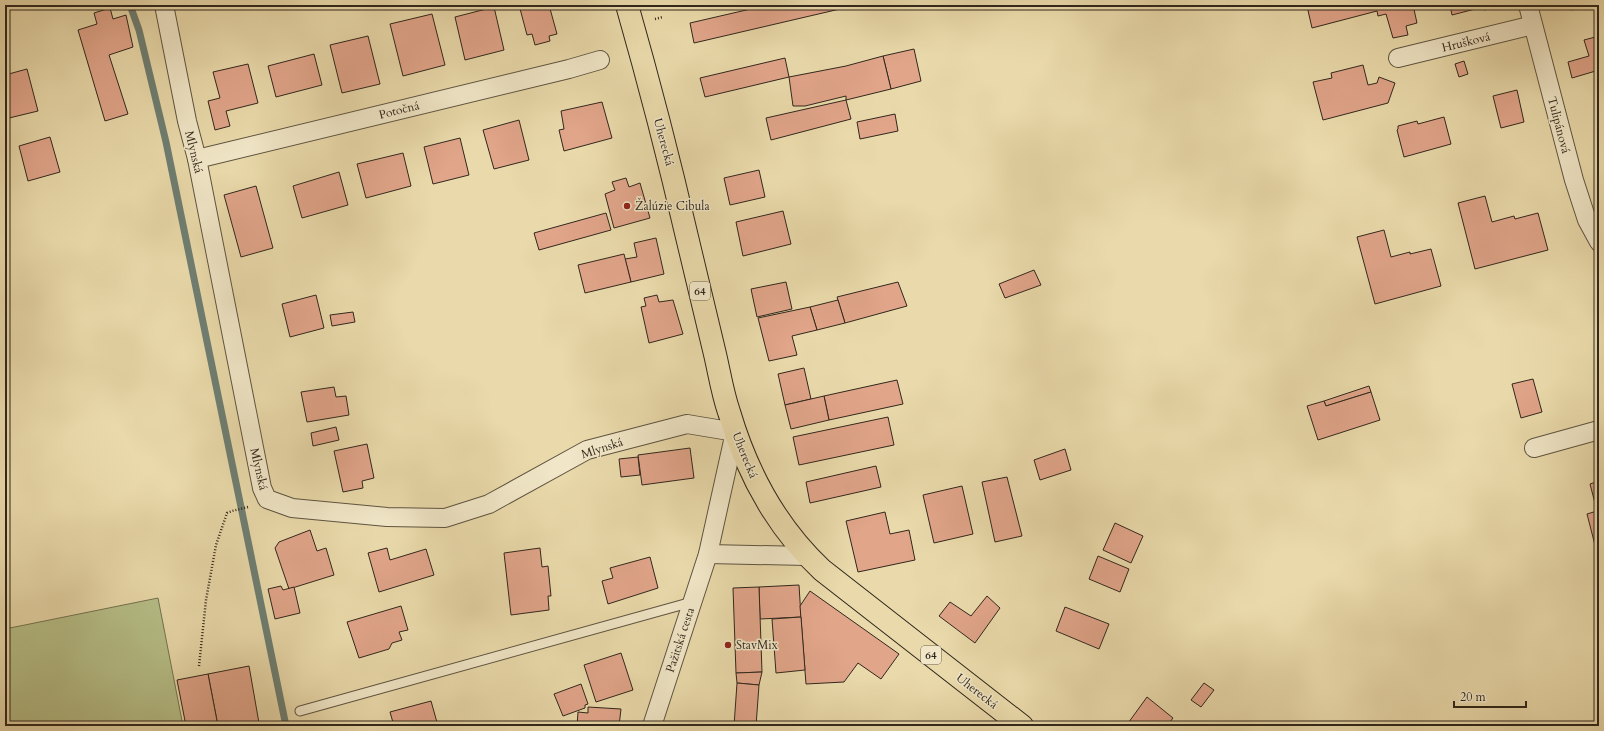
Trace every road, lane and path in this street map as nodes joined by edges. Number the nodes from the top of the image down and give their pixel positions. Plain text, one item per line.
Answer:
1 (164, 5) edge
2 (627, 5) edge
3 (1528, 5) edge
4 (1533, 25) junction
5 (1398, 58) dead end
6 (600, 60) dead end
7 (197, 159) junction
8 (1599, 242) edge
9 (1599, 430) edge
10 (736, 432) junction
11 (1534, 448) dead end
12 (252, 506) dead end
13 (708, 554) junction
14 (807, 556) junction
15 (692, 602) junction
16 (200, 666) dead end
17 (300, 711) dead end
18 (652, 726) edge
19 (1022, 726) edge

1 - 7 street, Mlynská
2 - 10 main road, Uherecká / 64
3 - 4 street, Tulipánová
4 - 5 street, Hrušková
4 - 8 street, Tulipánová
6 - 7 street, Potočná
7 - 10 street, Mlynská
9 - 11 street
10 - 13 street, Pažitská cesta
10 - 14 main road, Uherecká / 64
12 - 16 path
13 - 14 street
13 - 15 street, Pažitská cesta
14 - 19 main road, Uherecká / 64
15 - 17 lane
15 - 18 street, Pažitská cesta

